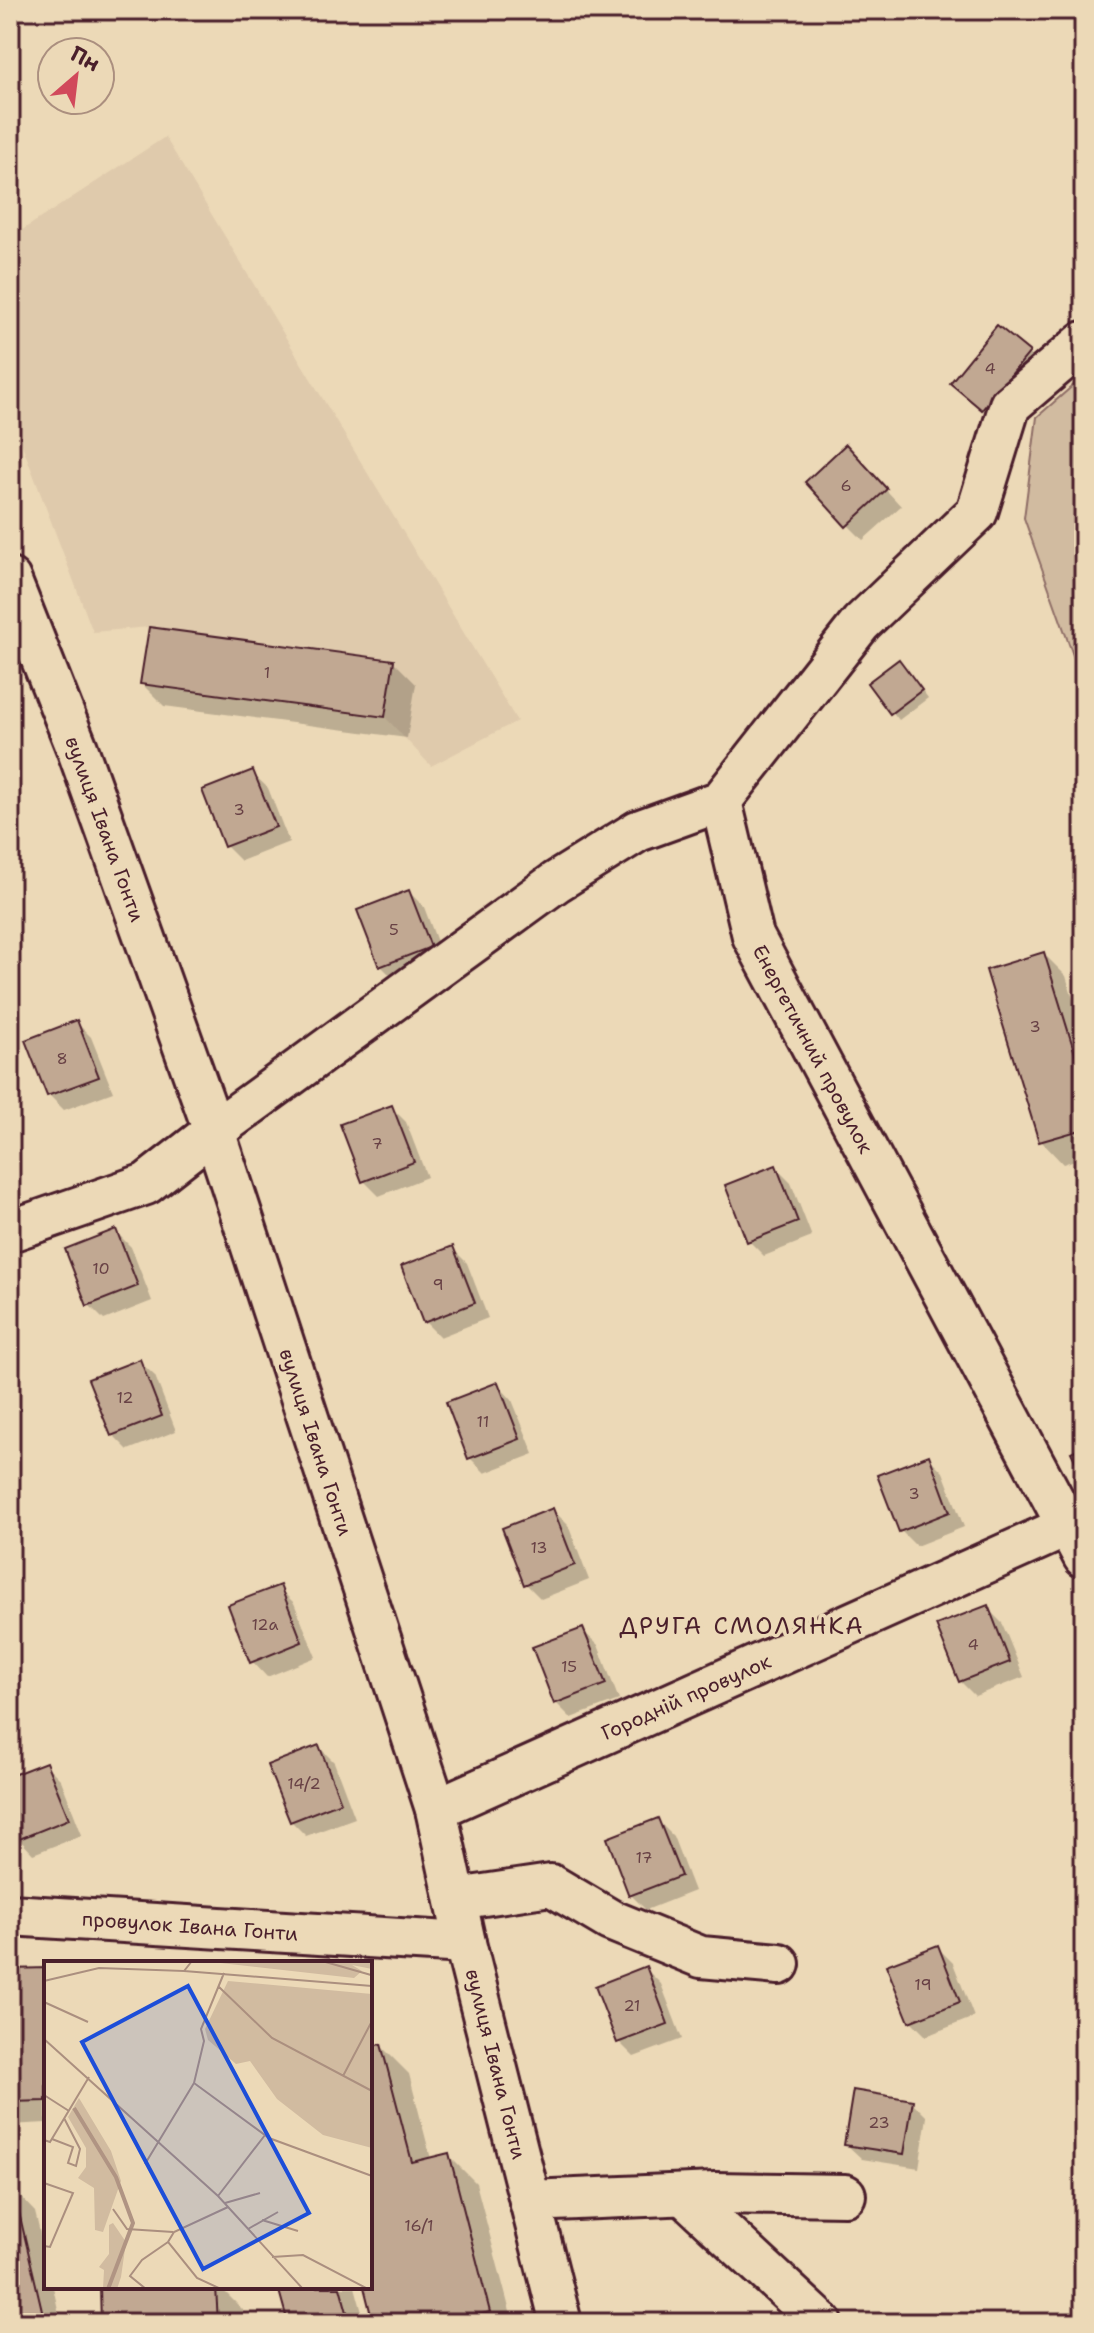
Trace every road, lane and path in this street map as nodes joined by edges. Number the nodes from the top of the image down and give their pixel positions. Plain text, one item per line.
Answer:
1 (1084, 342) edge
2 (10, 579) edge
3 (721, 801) junction
4 (214, 1131) junction
5 (10, 1231) edge
6 (1076, 1541) edge
7 (436, 1809) junction
8 (457, 1899) junction
9 (10, 1915) edge
10 (465, 1943) junction
11 (779, 1964) dead end
12 (684, 2195) junction
13 (845, 2195) dead end
14 (530, 2201) junction
15 (561, 2323) edge
16 (822, 2323) edge

1 - 3 street
2 - 4 street, вулиця Івана Гонти
3 - 4 street
3 - 6 street, Енергетичний провулок
4 - 5 street
4 - 7 street, вулиця Івана Гонти
6 - 7 street, Городній провулок
7 - 8 street, вулиця Івана Гонти
8 - 10 street, вулиця Івана Гонти
8 - 11 street
9 - 10 street, провулок Івана Гонти
10 - 14 street, вулиця Івана Гонти
12 - 13 street
12 - 14 street
12 - 16 street
14 - 15 street, вулиця Івана Гонти

